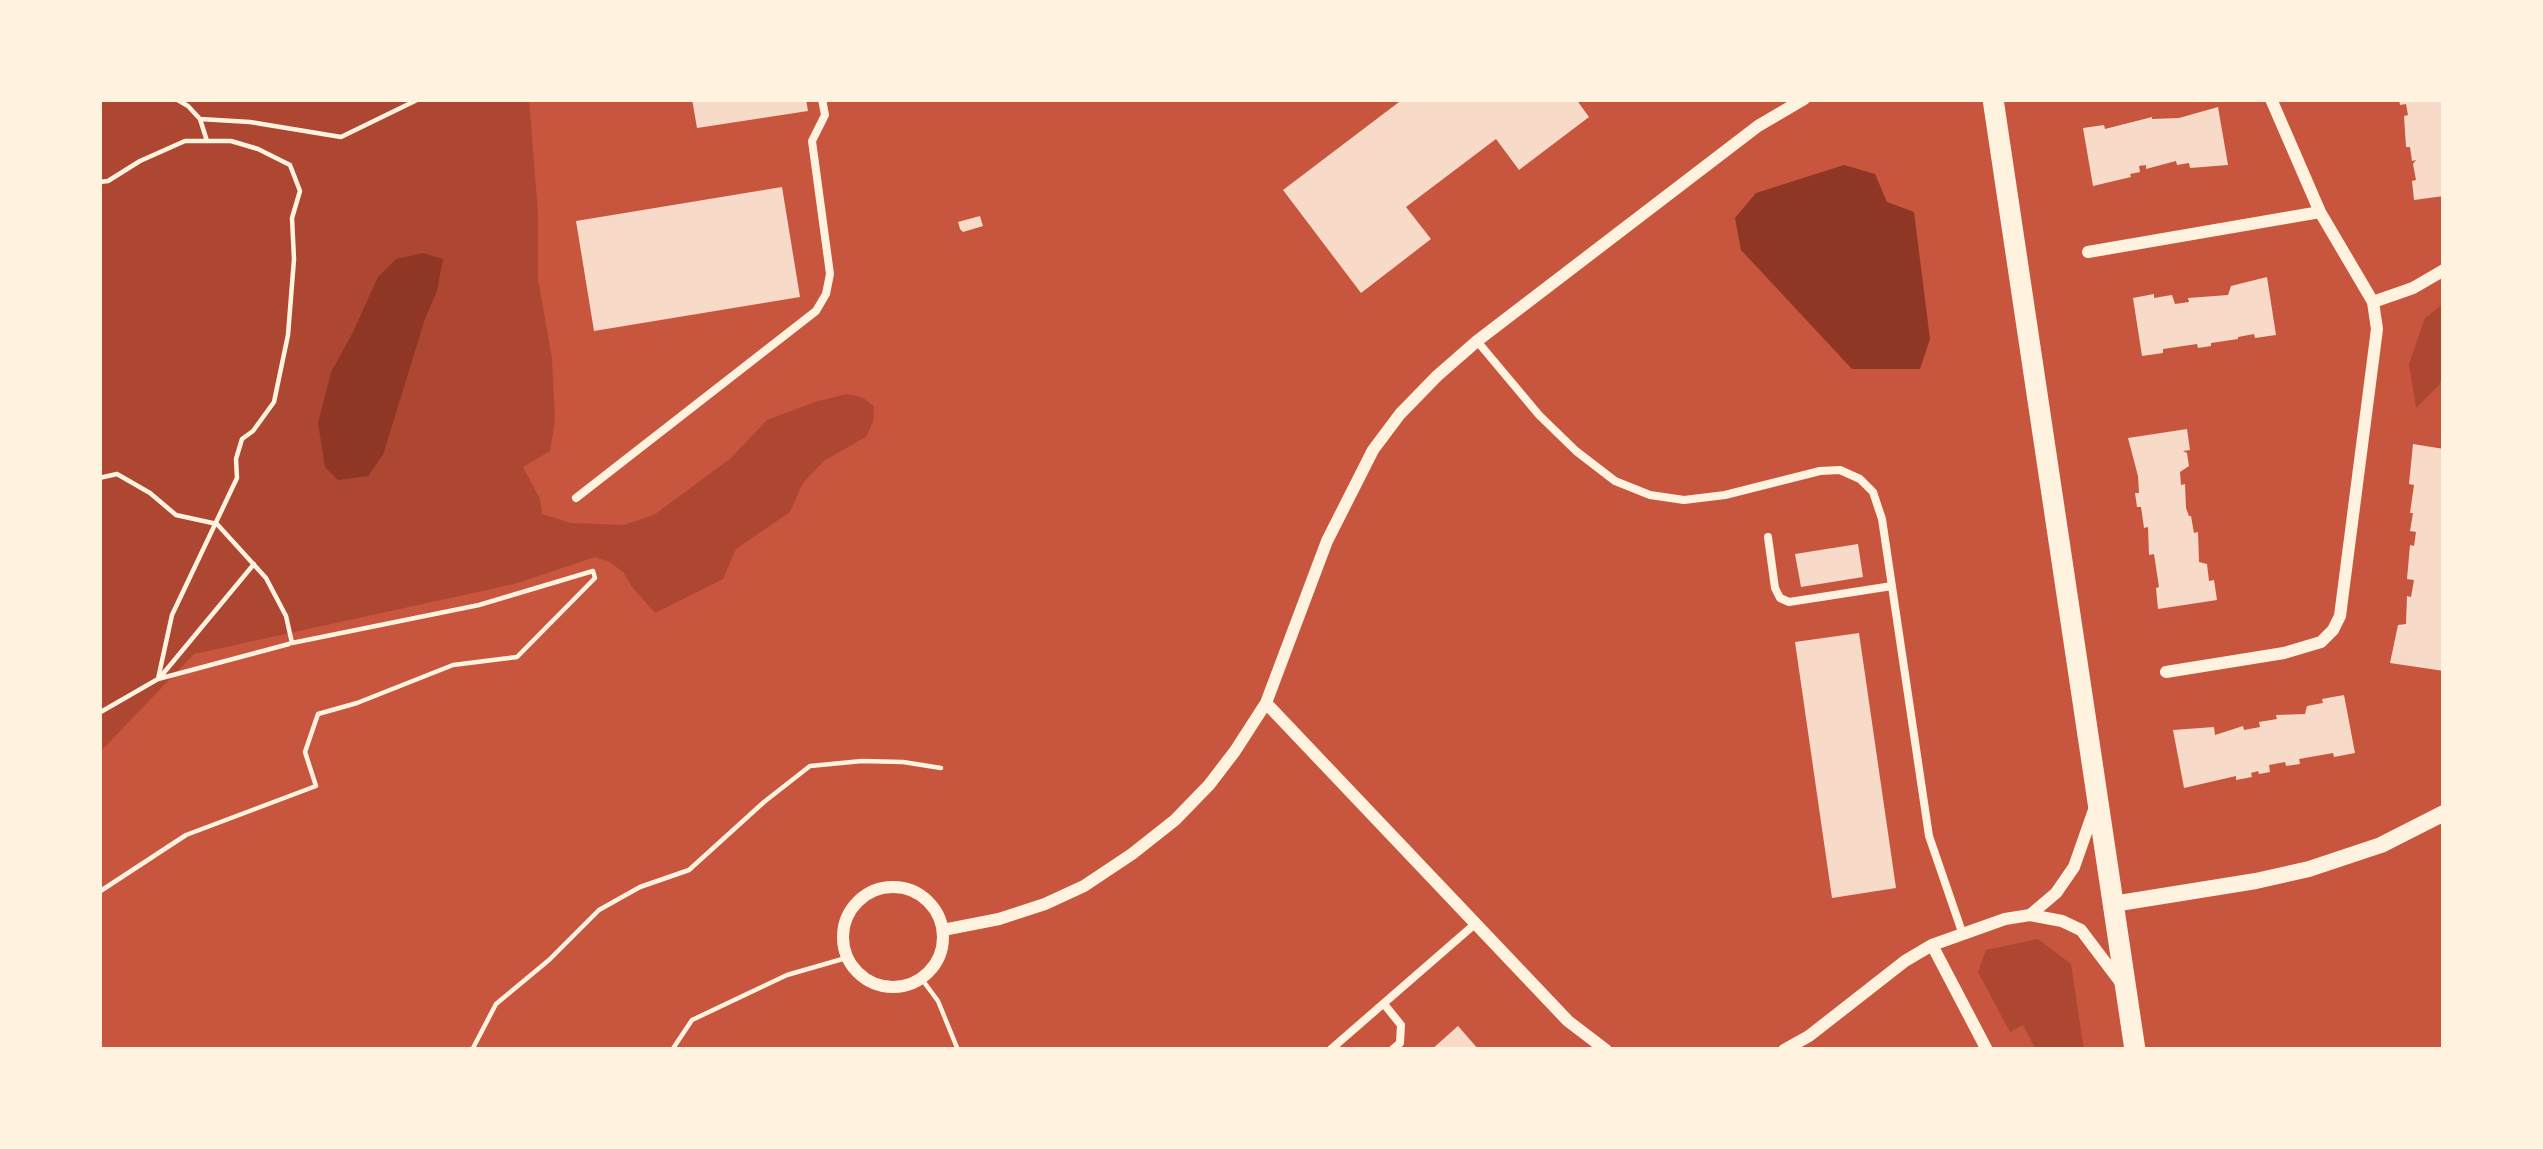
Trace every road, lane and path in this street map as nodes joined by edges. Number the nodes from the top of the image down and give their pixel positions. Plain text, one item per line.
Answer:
1 (176, 99) edge
2 (419, 99) edge
3 (822, 99) edge
4 (1804, 99) edge
5 (1993, 99) edge
6 (2271, 99) edge
7 (200, 119) junction
8 (207, 141) junction
9 (99, 182) edge
10 (2320, 212) junction
11 (2088, 252) dead end
12 (2444, 270) edge
13 (2373, 302) junction
14 (1478, 341) junction
15 (99, 478) edge
16 (576, 498) dead end
17 (217, 524) junction
18 (1768, 537) dead end
19 (254, 564) junction
20 (1892, 586) junction
21 (292, 643) junction
22 (2166, 672) dead end
23 (158, 679) junction
24 (1266, 703) junction
25 (99, 713) edge
26 (941, 768) dead end
27 (2098, 801) junction
28 (2444, 813) edge
29 (99, 892) edge
30 (2113, 904) junction
31 (2030, 915) junction
32 (1476, 923) junction
33 (943, 930) junction
34 (1962, 932) junction
35 (1932, 945) junction
36 (846, 958) junction
37 (922, 978) junction
38 (2126, 988) junction
39 (1384, 1004) junction
40 (472, 1050) edge
41 (672, 1050) edge
42 (958, 1050) edge
43 (1330, 1050) edge
44 (1392, 1050) edge
45 (1606, 1050) edge
46 (1784, 1050) edge
47 (1987, 1050) edge
48 (2134, 1050) edge

1 - 7 path
2 - 7 path
3 - 16 lane
4 - 14 street
5 - 27 main road
6 - 10 street
7 - 8 path
8 - 9 path
8 - 17 path
10 - 11 street
10 - 13 street
12 - 13 street
13 - 22 street
14 - 20 lane
14 - 24 street
15 - 17 path
17 - 19 path
17 - 23 path
18 - 20 lane
19 - 21 path
19 - 23 path
20 - 34 lane
21 - 23 path
21 - 29 path
23 - 25 path
24 - 32 street
24 - 33 street
26 - 40 path
27 - 30 main road
27 - 31 street
28 - 30 street
30 - 38 main road
31 - 34 street
31 - 38 street
32 - 39 lane
32 - 45 street
33 - 36 street
33 - 37 street
34 - 35 street
35 - 46 street
35 - 47 street
36 - 37 street
36 - 41 path
37 - 42 path
38 - 48 main road
39 - 43 lane
39 - 44 lane

